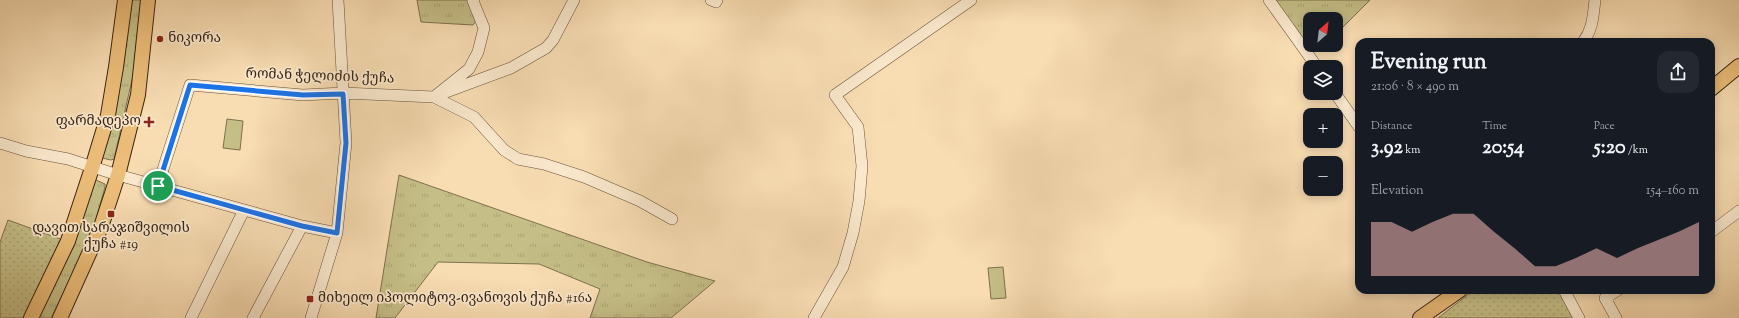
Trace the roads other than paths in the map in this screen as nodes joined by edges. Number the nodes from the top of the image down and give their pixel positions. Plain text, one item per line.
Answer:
1 (125, 0) edge
2 (148, 0) edge
3 (338, 0) edge
4 (474, 0) edge
5 (574, 0) edge
6 (711, 0) edge
7 (717, 0) edge
8 (971, 0) edge
9 (1268, 0) edge
10 (1595, 0) edge
11 (1586, 38) edge
12 (1312, 60) edge
13 (1739, 66) edge
14 (1715, 86) edge
15 (343, 94) junction
16 (434, 97) junction
17 (1340, 100) edge
18 (1355, 121) edge
19 (0, 143) edge
20 (92, 168) junction
21 (118, 175) junction
22 (158, 186) junction
23 (244, 210) junction
24 (1739, 211) edge
25 (672, 219) dead end
26 (302, 226) junction
27 (1715, 229) edge
28 (337, 233) junction
29 (1454, 294) edge
30 (1566, 294) edge
31 (1612, 294) edge
32 (31, 318) edge
33 (60, 318) edge
34 (191, 318) edge
35 (254, 318) edge
36 (311, 318) edge
37 (814, 318) edge
38 (1420, 318) edge
39 (1579, 318) edge
40 (1616, 318) edge

1 - 20 main road
2 - 21 main road
3 - 15 street
4 - 16 street
5 - 16 street
6 - 7 street
8 - 37 street
9 - 12 street
10 - 11 street
13 - 14 main road
15 - 16 street, რომან ჭელიძის ქუჩა
15 - 22 street, რომან ჭელიძის ქუჩა
15 - 28 street
16 - 25 street
17 - 18 street
19 - 20 street
20 - 21 street
20 - 32 main road
21 - 22 street
21 - 33 main road
22 - 23 street
23 - 26 street
23 - 34 street
24 - 27 street
26 - 28 street
26 - 35 street
28 - 36 street
29 - 38 main road
30 - 39 street
31 - 40 street

